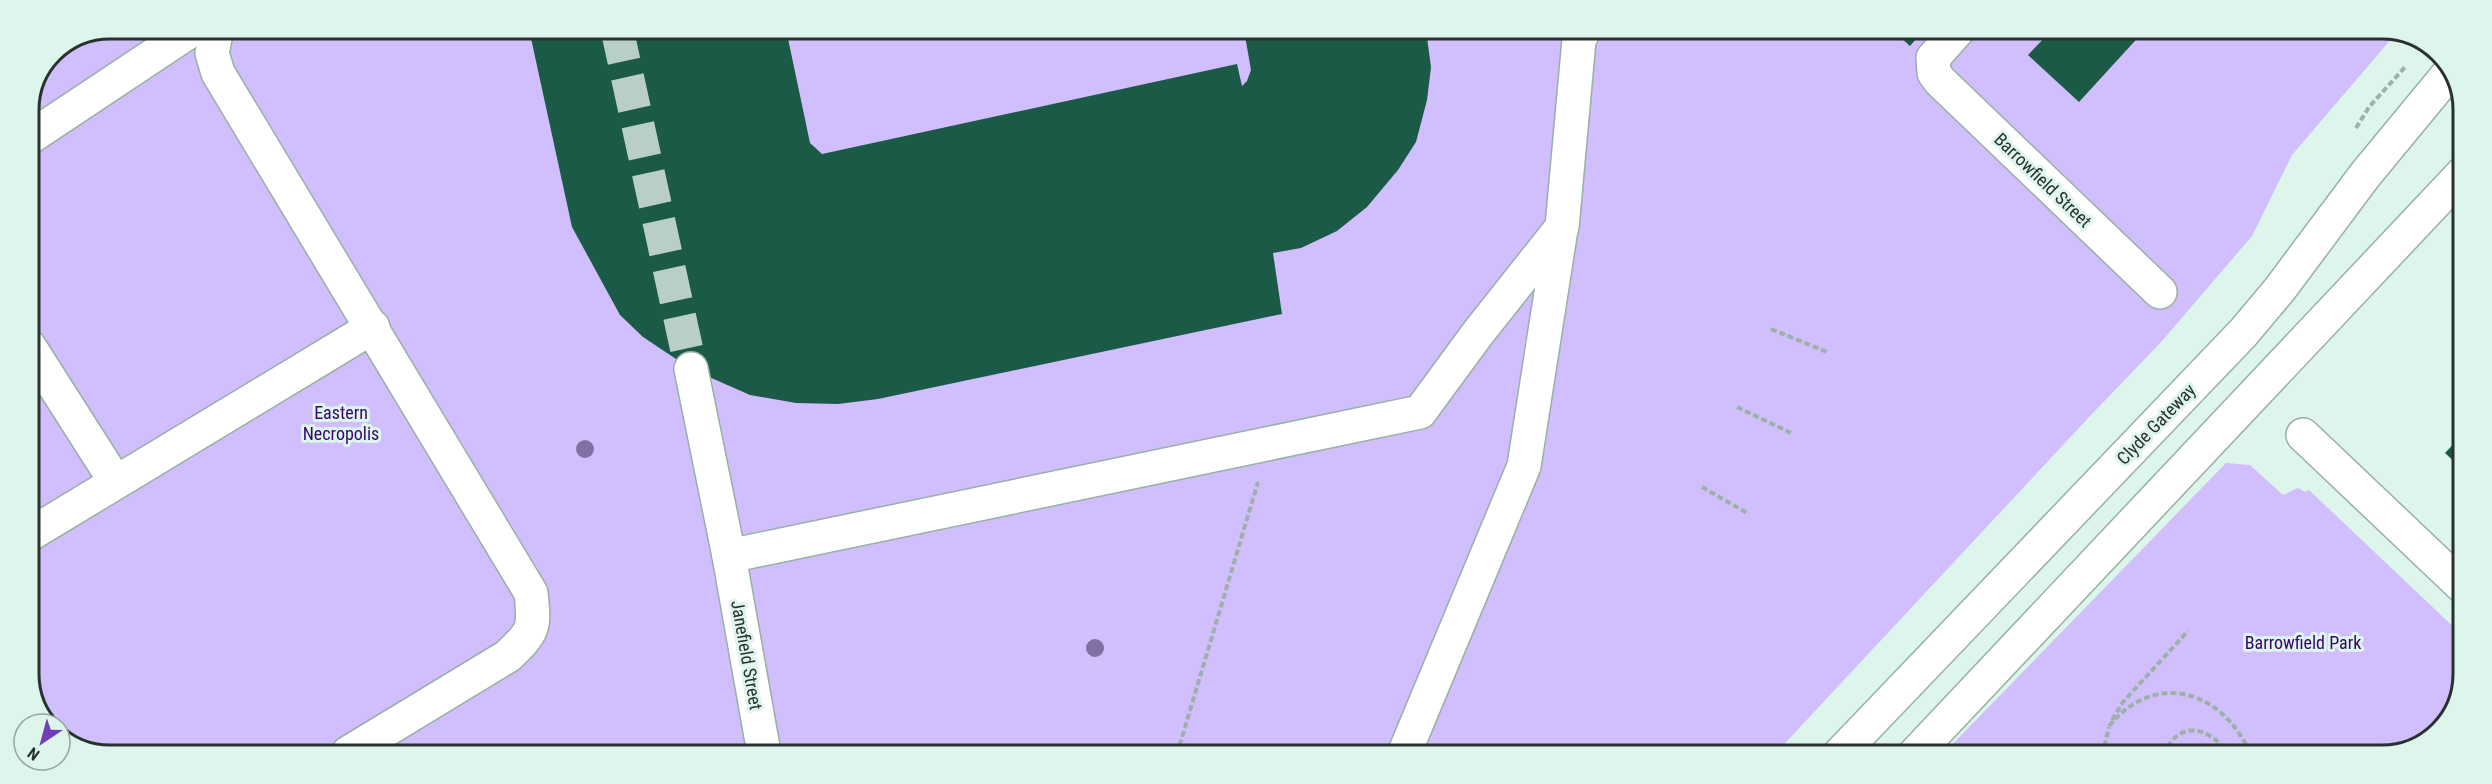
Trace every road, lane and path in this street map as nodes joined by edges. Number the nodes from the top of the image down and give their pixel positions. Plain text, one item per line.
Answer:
1 (178, 39) edge
2 (215, 39) edge
3 (1580, 39) edge
4 (1949, 39) edge
5 (2446, 77) edge
6 (39, 131) edge
7 (2453, 184) edge
8 (1562, 227) junction
9 (2160, 292) dead end
10 (373, 327) junction
11 (1772, 329) dead end
12 (1827, 352) dead end
13 (39, 362) edge
14 (691, 369) tunnel mouth
15 (1737, 407) dead end
16 (1791, 433) dead end
17 (2303, 435) dead end
18 (1270, 443) junction
19 (115, 481) junction
20 (1701, 487) dead end
21 (1749, 514) dead end
22 (39, 530) edge
23 (729, 556) junction
24 (2453, 577) edge
25 (2188, 631) dead end
26 (2109, 726) junction
27 (361, 745) edge
28 (763, 745) edge
29 (1180, 745) edge
30 (1408, 745) edge
31 (1849, 745) edge
32 (1923, 745) edge
33 (2104, 745) edge
34 (2169, 745) edge
35 (2219, 745) edge
36 (2246, 745) edge

1 - 6 main road
2 - 10 main road
3 - 8 main road
4 - 9 main road, Barrowfield Street
5 - 31 main road, Clyde Gateway
7 - 32 main road
8 - 18 main road
8 - 30 main road
10 - 19 main road
10 - 27 main road
11 - 12 path
13 - 19 main road
14 - 23 main road, Janefield Street
15 - 16 path
17 - 24 main road
18 - 23 main road
18 - 29 path
19 - 22 main road
20 - 21 path
23 - 28 main road, Janefield Street
25 - 26 path
26 - 33 path
26 - 36 path
34 - 35 path

